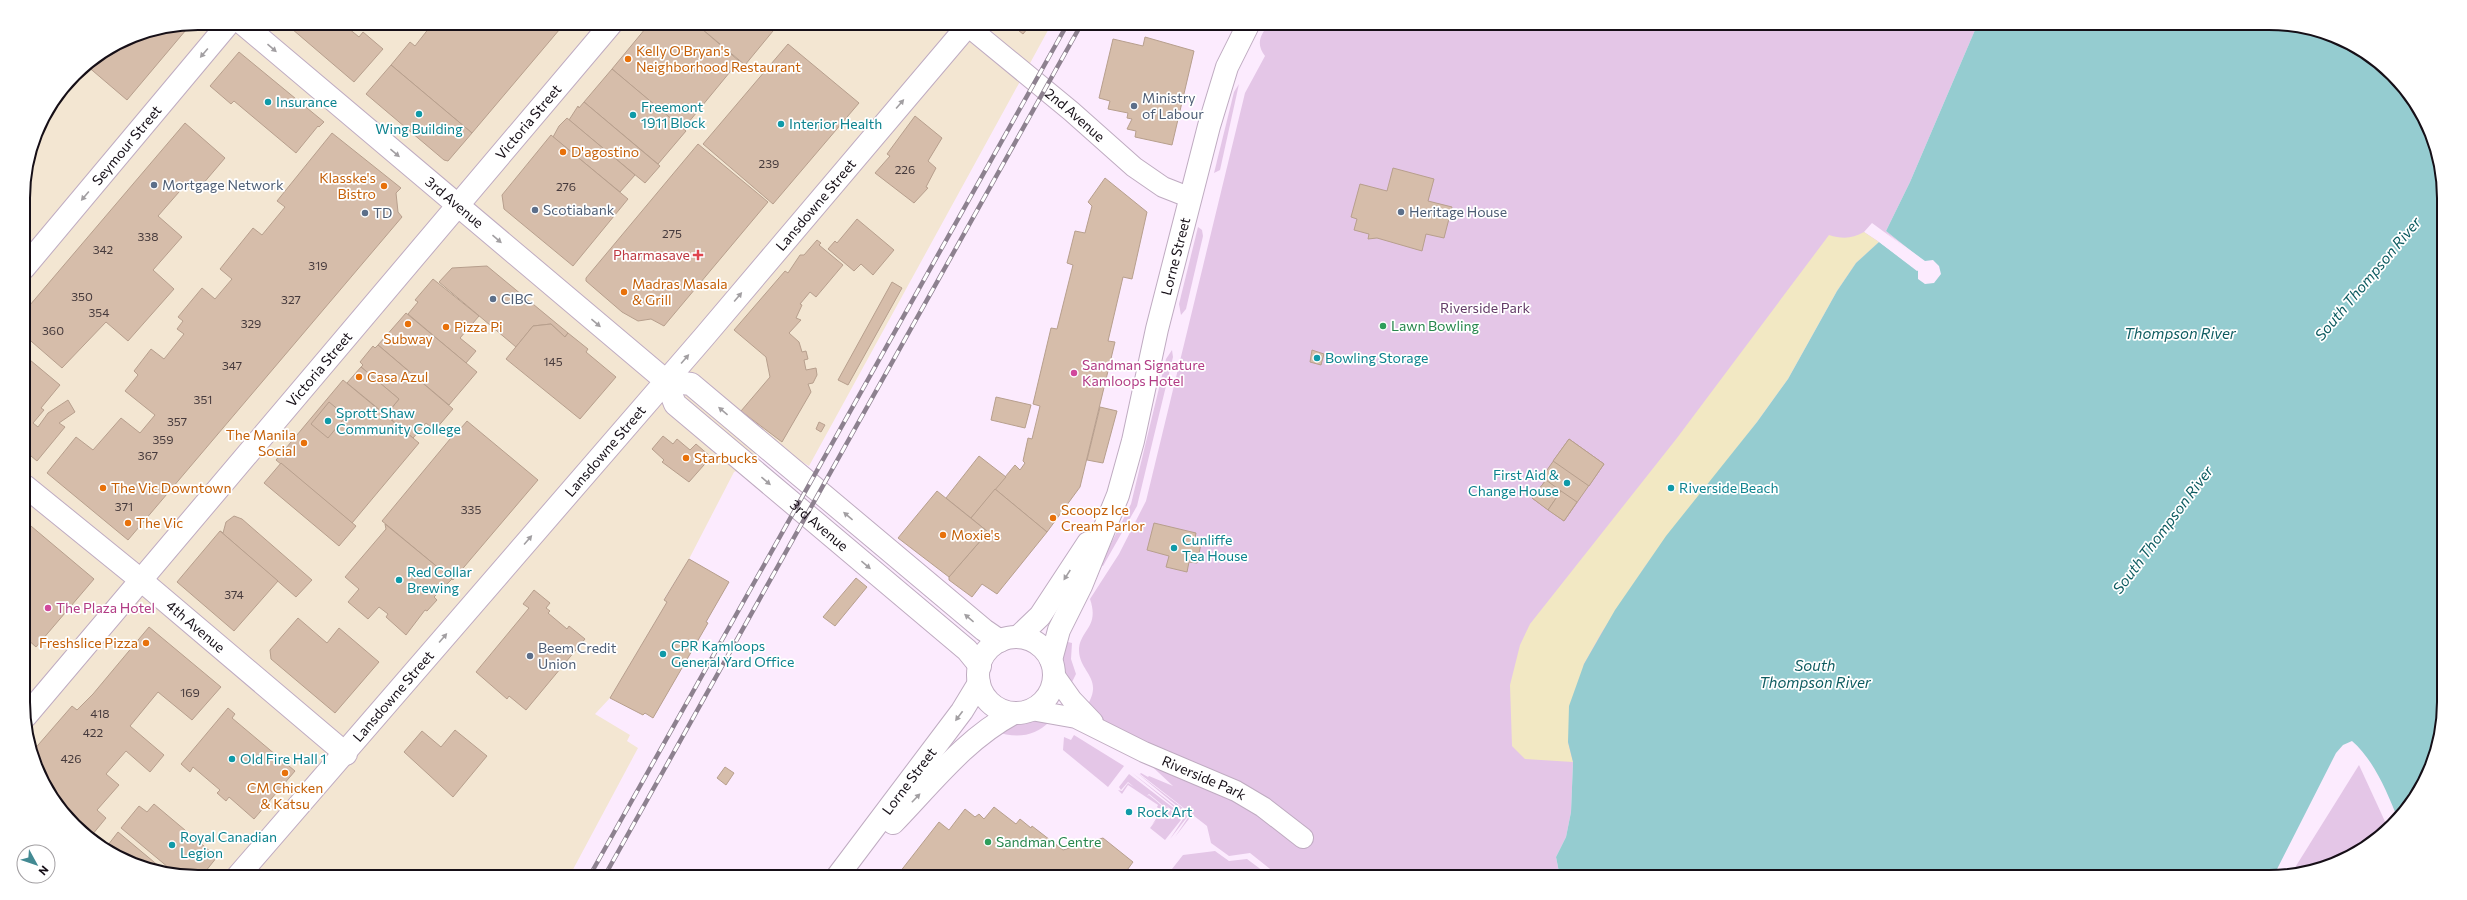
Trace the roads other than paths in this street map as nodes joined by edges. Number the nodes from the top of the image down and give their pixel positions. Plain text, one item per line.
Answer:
1 (224, 30) edge
2 (250, 30) edge
3 (606, 30) edge
4 (962, 30) edge
5 (974, 30) edge
6 (1245, 30) edge
7 (1191, 198) junction
8 (457, 205) junction
9 (30, 261) edge
10 (666, 381) junction
11 (30, 490) edge
12 (1118, 495) junction
13 (142, 581) junction
14 (1009, 639) junction
15 (1053, 668) junction
16 (979, 674) junction
17 (30, 711) edge
18 (1023, 712) junction
19 (1099, 728) junction
20 (346, 754) junction
21 (1303, 838) dead end
22 (243, 870) edge
23 (842, 870) edge
24 (847, 870) edge

1 -> 9 street, Seymour Street
2 -> 8 street, 3rd Avenue
3 - 8 street, Victoria Street
10 -> 4 street, Lansdowne Street
5 - 7 street, 2nd Avenue
6 - 7 street, Lorne Street
7 - 12 street, Lorne Street
8 -> 10 street, 3rd Avenue
8 - 13 street, Victoria Street
14 -> 10 street, 3rd Avenue
10 -> 16 street, 3rd Avenue
20 -> 10 street, Lansdowne Street
11 - 13 street, 4th Avenue
12 -> 14 street, Lorne Street
12 - 15 street, Lorne Street
13 - 17 street, Victoria Street
13 - 20 street, 4th Avenue
14 - 15 street
14 - 16 street
15 - 18 street
15 - 19 street, Riverside Park
16 - 18 street
16 -> 23 street, Lorne Street
18 - 19 street, Riverside Park
24 -> 18 street, Lorne Street
19 - 21 street, Riverside Park
20 - 22 street, Lansdowne Street

